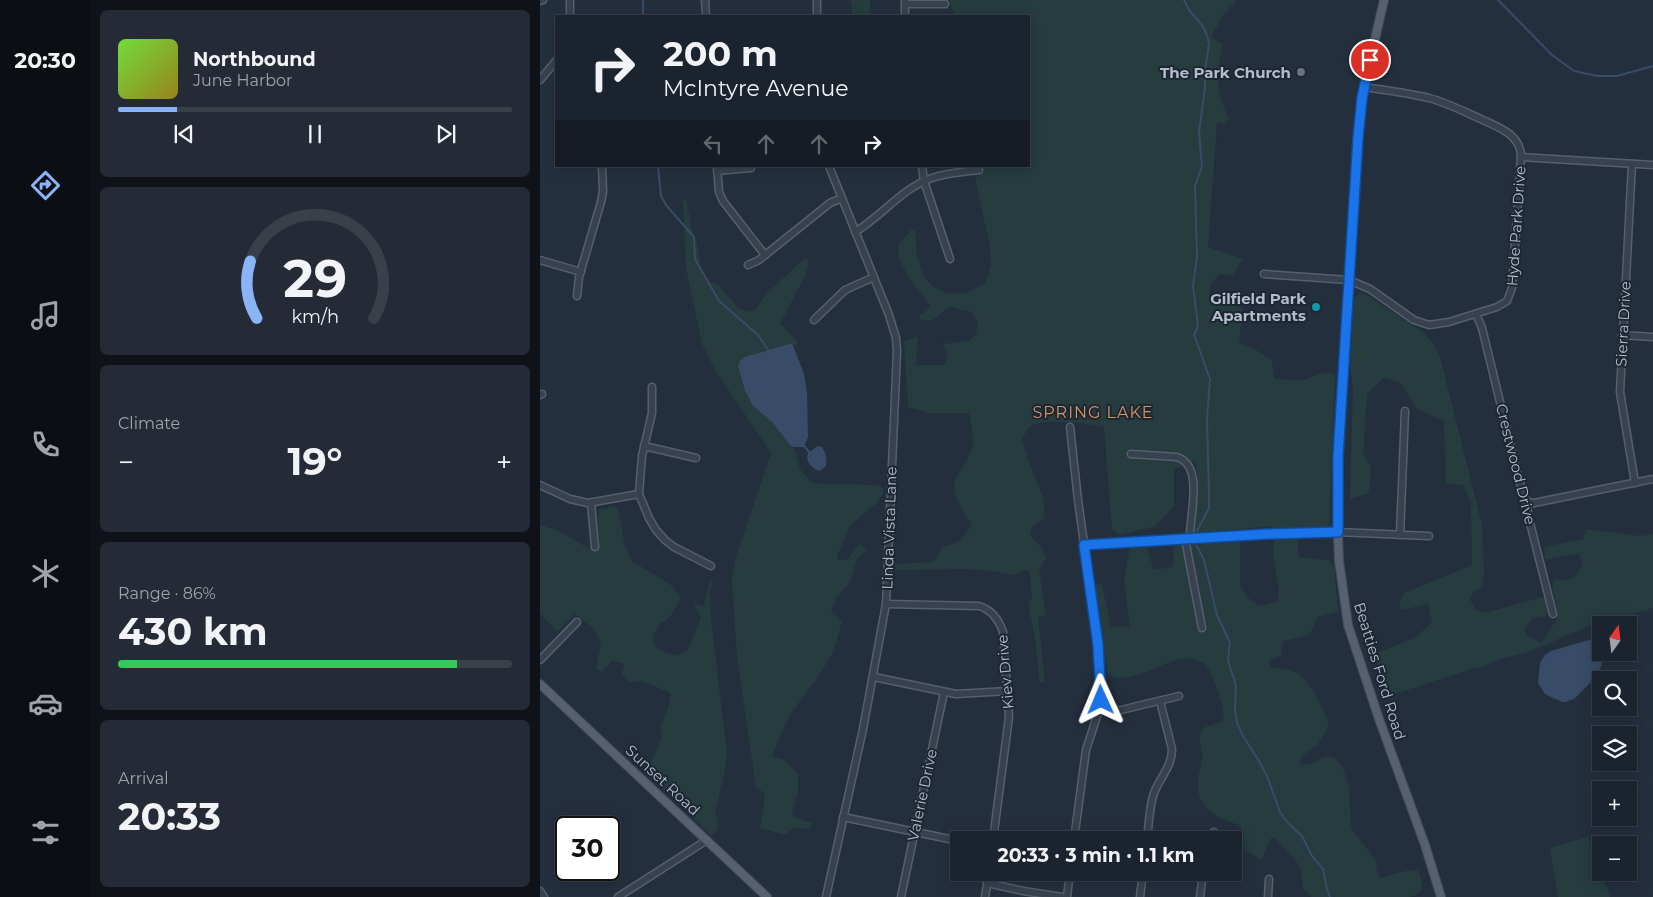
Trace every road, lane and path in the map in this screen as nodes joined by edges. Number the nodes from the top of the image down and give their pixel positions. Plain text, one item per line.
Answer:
1 (570, 0) edge
2 (706, 0) edge
3 (817, 0) edge
4 (1384, 0) edge
5 (905, 2) edge
6 (945, 4) dead end
7 (570, 15) edge
8 (706, 15) edge
9 (817, 15) edge
10 (905, 15) edge
11 (555, 62) edge
12 (540, 80) edge
13 (1364, 87) junction
14 (1521, 157) junction
15 (1632, 164) junction
16 (1653, 165) edge
17 (602, 167) edge
18 (829, 167) edge
19 (922, 167) edge
20 (751, 168) dead end
21 (717, 169) edge
22 (979, 170) dead end
23 (924, 181) junction
24 (842, 198) junction
25 (856, 232) junction
26 (765, 255) junction
27 (950, 259) dead end
28 (540, 260) edge
29 (748, 265) dead end
30 (580, 272) junction
31 (1264, 274) dead end
32 (874, 277) junction
33 (1349, 280) junction
34 (577, 296) dead end
35 (1476, 314) junction
36 (814, 320) dead end
37 (1622, 336) junction
38 (1653, 337) edge
39 (652, 387) dead end
40 (1405, 411) dead end
41 (1070, 427) dead end
42 (644, 446) junction
43 (1131, 454) dead end
44 (696, 458) dead end
45 (1653, 479) edge
46 (1635, 483) junction
47 (540, 485) edge
48 (639, 494) junction
49 (1528, 502) junction
50 (591, 503) junction
51 (1338, 532) junction
52 (1400, 535) junction
53 (1429, 536) dead end
54 (1187, 539) junction
55 (1084, 545) junction
56 (595, 547) dead end
57 (711, 566) dead end
58 (886, 604) junction
59 (1553, 614) dead end
60 (576, 622) dead end
61 (1202, 628) dead end
62 (540, 660) edge
63 (874, 677) junction
64 (540, 684) edge
65 (1008, 691) junction
66 (944, 692) junction
67 (1179, 696) dead end
68 (1160, 701) junction
69 (1100, 710) junction
70 (843, 817) junction
71 (994, 831) edge
72 (1075, 831) edge
73 (1148, 831) edge
74 (914, 832) junction
75 (950, 839) edge
76 (707, 840) junction
77 (1269, 879) dead end
78 (1069, 881) edge
79 (1142, 881) edge
80 (1202, 881) edge
81 (987, 883) joint
82 (540, 891) edge
83 (544, 897) edge
84 (618, 897) edge
85 (768, 897) edge
86 (826, 897) edge
87 (901, 897) edge
88 (985, 897) edge
89 (1062, 897) edge
90 (1067, 897) edge
91 (1140, 897) edge
92 (1200, 897) edge
93 (1268, 897) edge
94 (1440, 897) edge

1 - 7 street
2 - 8 street
3 - 9 street
4 - 13 main road, Beatties Ford Road
5 - 6 street
5 - 10 street
11 - 12 street
13 - 14 street, Hyde Park Drive
13 - 33 main road, Beatties Ford Road
14 - 15 street
14 - 35 street, Hyde Park Drive
15 - 16 street
15 - 37 street, Sierra Drive
17 - 30 street
18 - 24 street, Linda Vista Lane
19 - 23 street
20 - 21 street
21 - 26 street
22 - 23 street
23 - 25 street
23 - 27 street
24 - 25 street, Linda Vista Lane
24 - 26 street
25 - 32 street, Linda Vista Lane
26 - 29 street
28 - 30 street
30 - 34 street
31 - 33 street
32 - 36 street
32 - 58 street, Linda Vista Lane
33 - 35 street, Hyde Park Drive
33 - 51 main road, Beatties Ford Road
35 - 49 street, Crestwood Drive
37 - 38 street
37 - 46 street, Sierra Drive
39 - 42 street
40 - 52 street
41 - 55 street
42 - 44 street
42 - 48 street
43 - 54 street
45 - 46 street
46 - 49 street
47 - 50 street
48 - 50 street
48 - 57 street
49 - 59 street, Crestwood Drive
50 - 56 street
51 - 52 street
51 - 54 street
51 - 94 main road, Beatties Ford Road
52 - 53 street
54 - 55 street
54 - 61 street
55 - 69 street
58 - 63 street, Linda Vista Lane
58 - 65 street, Kiev Drive
60 - 62 street
63 - 66 street
63 - 70 street, Linda Vista Lane
64 - 76 main road, Sunset Road
65 - 66 street
65 - 71 street, Kiev Drive
66 - 74 street, Valerie Drive
67 - 68 street
68 - 69 street
68 - 73 street
69 - 72 street
70 - 74 street
70 - 86 street, Linda Vista Lane
74 - 75 street
74 - 87 street, Valerie Drive
76 - 84 street
76 - 85 main road, Sunset Road
77 - 93 street
78 - 90 street
79 - 91 street
80 - 92 street
81 - 88 street
81 - 89 street
82 - 83 street

